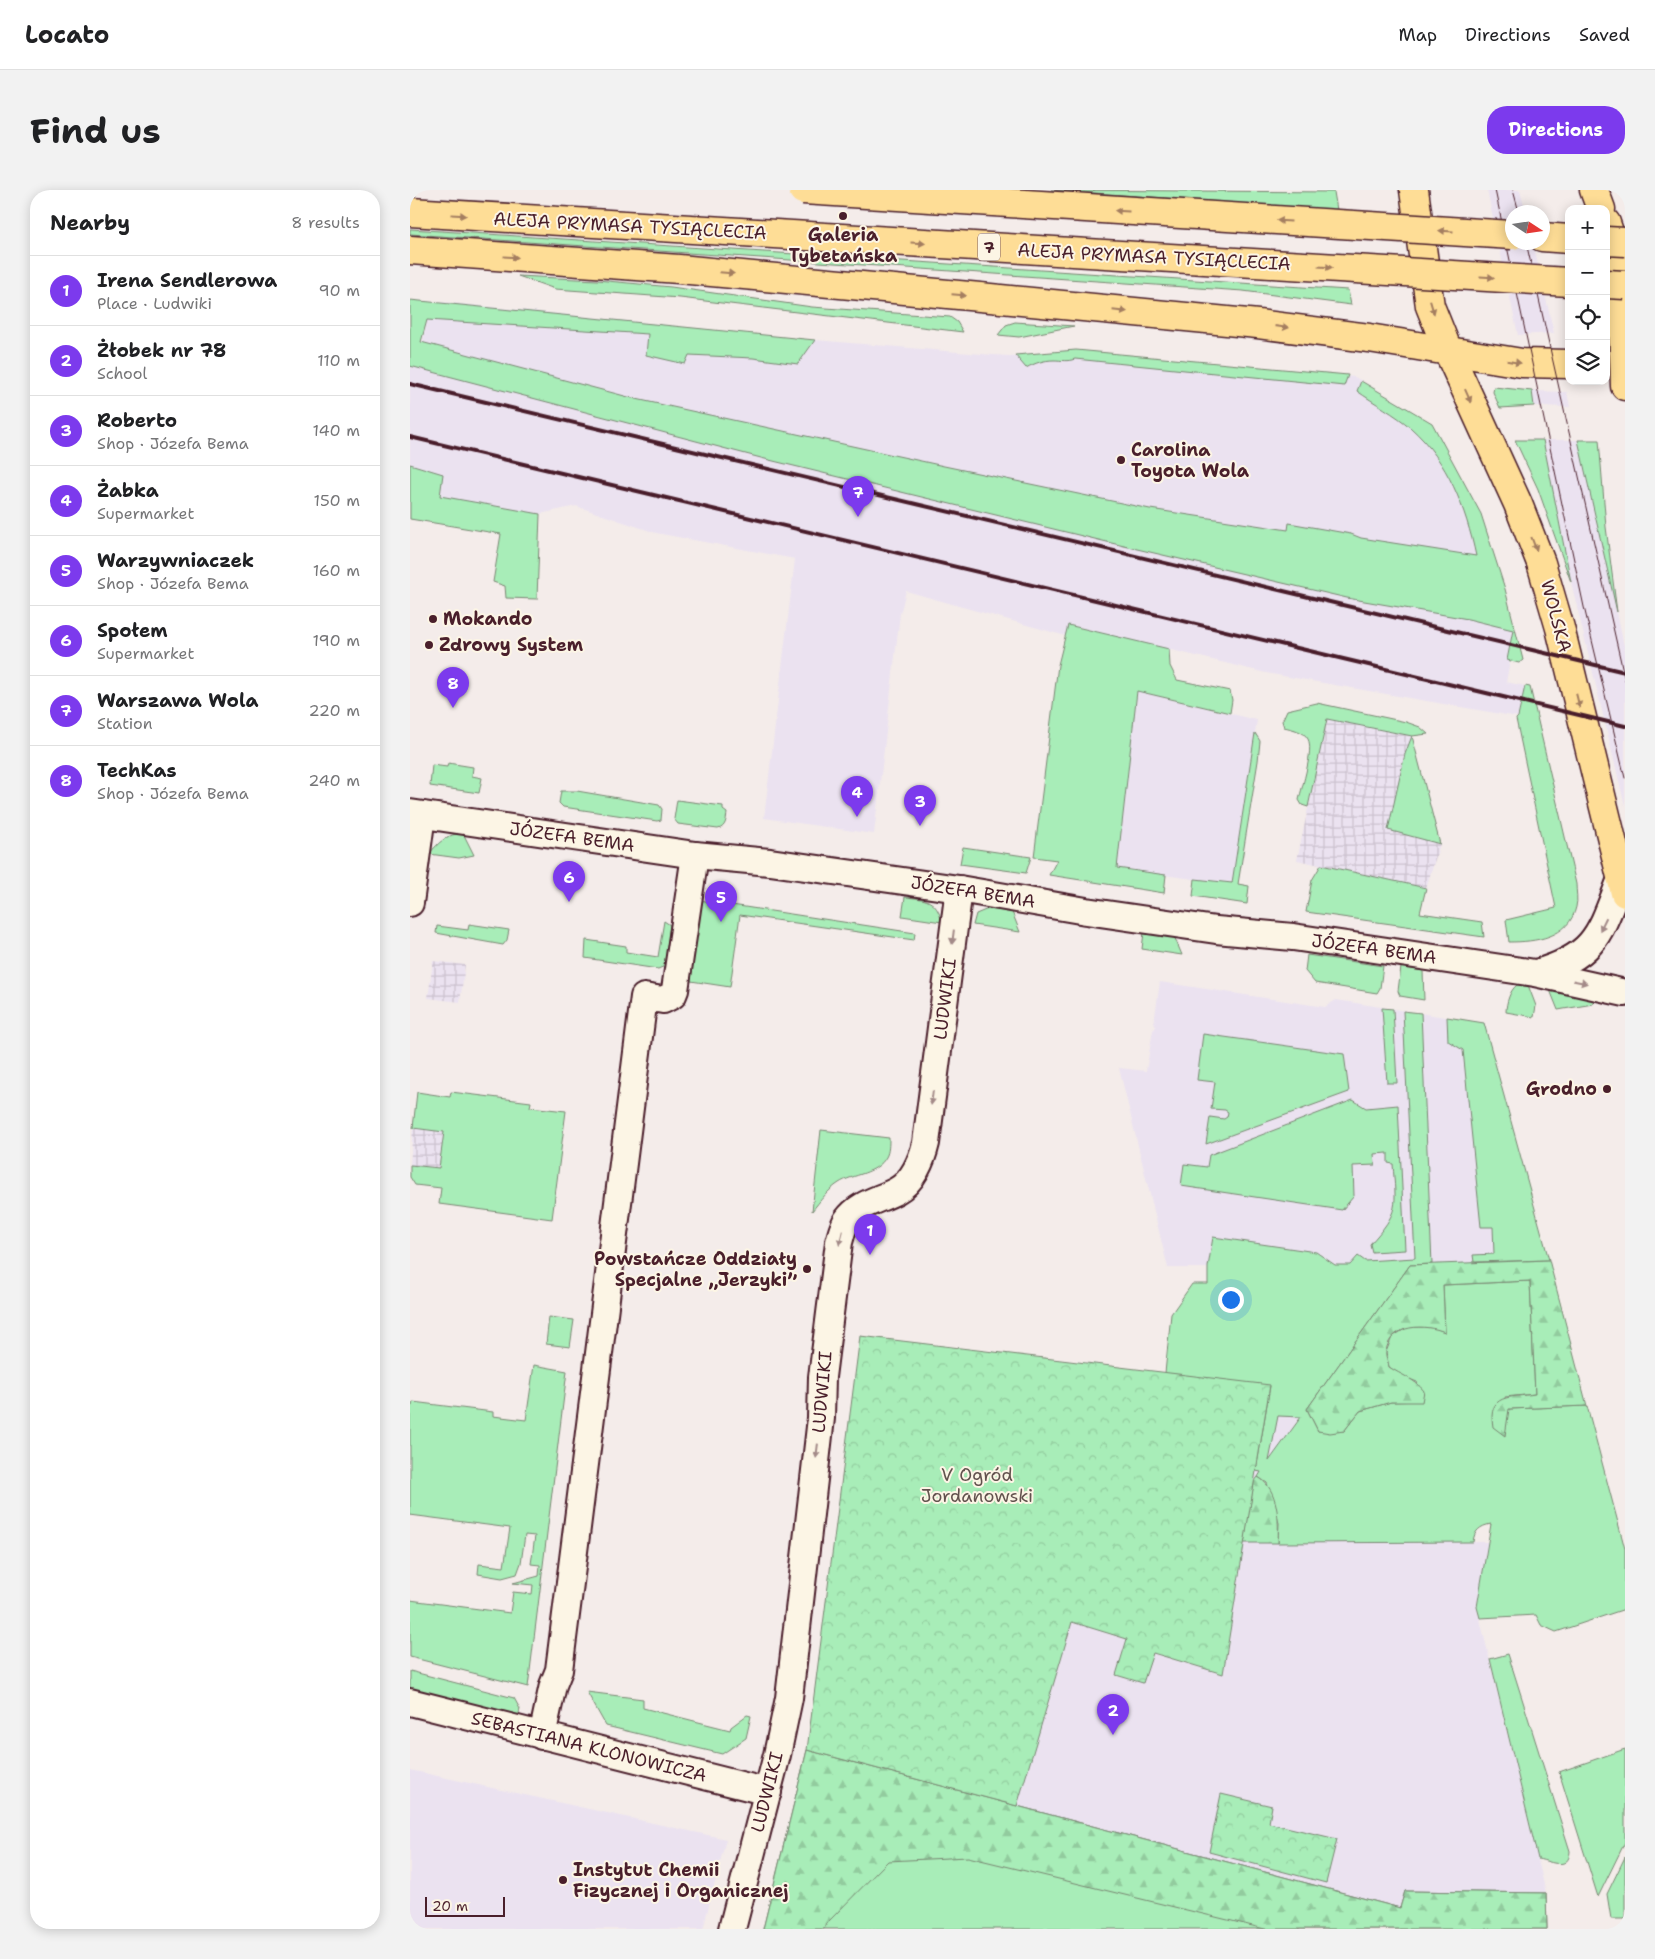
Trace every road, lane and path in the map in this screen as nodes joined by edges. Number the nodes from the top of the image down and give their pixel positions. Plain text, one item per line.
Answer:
1 (803, 190) edge
2 (1414, 190) edge
3 (1594, 190) edge
4 (1600, 205) edge
5 (410, 212) edge
6 (1505, 235) edge
7 (1550, 238) edge
8 (1565, 239) edge
9 (1610, 240) edge
10 (1610, 241) edge
11 (1625, 242) edge
12 (410, 250) edge
13 (1565, 282) edge
14 (1610, 284) edge
15 (1625, 285) edge
16 (1448, 351) junction
17 (1565, 364) edge
18 (1620, 370) edge
19 (416, 814) edge
20 (695, 855) junction
21 (1623, 886) edge
22 (959, 889) junction
23 (410, 903) edge
24 (1535, 973) junction
25 (1625, 993) edge
26 (410, 1702) edge
27 (542, 1736) junction
28 (768, 1792) junction
29 (732, 1929) edge

6 -> 1 main road, bridge
2 -> 16 main road, WOLSKA
3 - 4 main road
5 -> 13 main road, ALEJA PRYMASA TYSIĄCLECIA / 7, bridge
7 - 8 main road
9 - 18 main road
10 - 11 main road, bridge
12 -> 16 main road
14 - 15 main road, bridge
16 -> 17 main road
16 -> 21 main road, WOLSKA
19 - 20 street, JÓZEFA BEMA
19 - 23 street
20 - 22 street, JÓZEFA BEMA
20 - 27 street
21 -> 24 street, JÓZEFA BEMA
22 - 24 street, JÓZEFA BEMA
22 -> 28 street, LUDWIKI
24 -> 25 street, JÓZEFA BEMA
26 - 27 street, SEBASTIANA KLONOWICZA
27 - 28 street, SEBASTIANA KLONOWICZA
28 - 29 street, LUDWIKI

